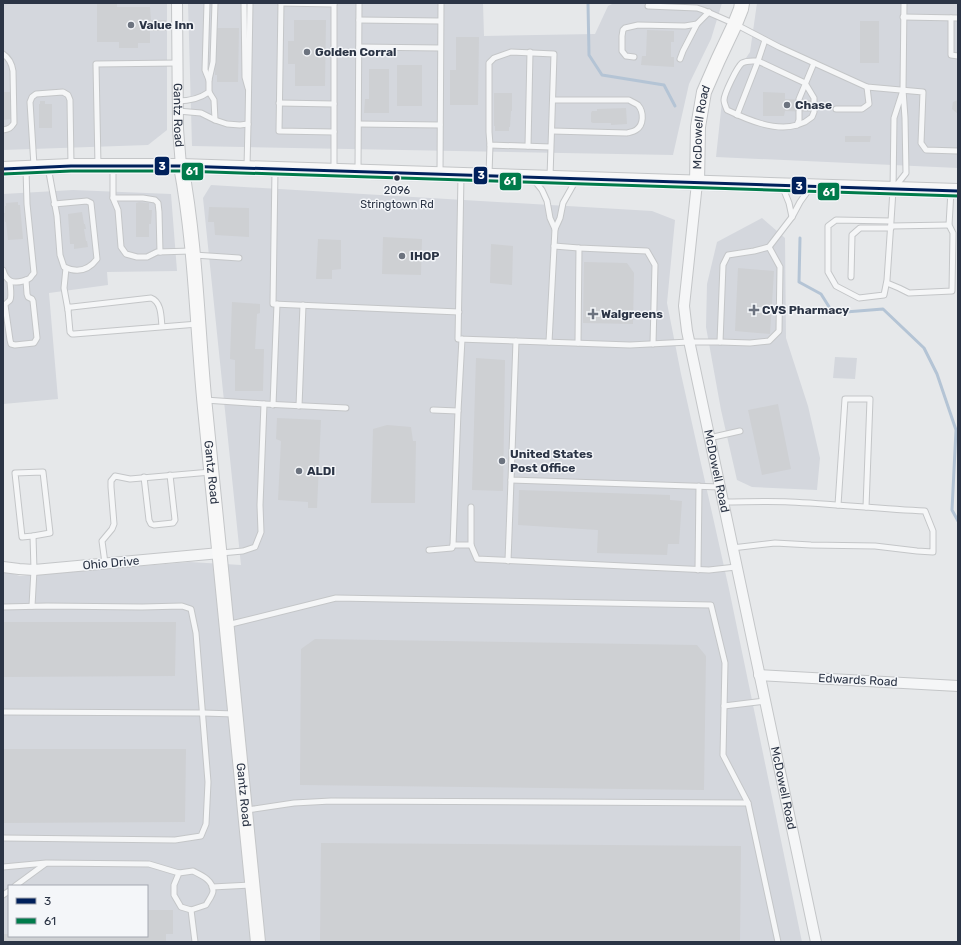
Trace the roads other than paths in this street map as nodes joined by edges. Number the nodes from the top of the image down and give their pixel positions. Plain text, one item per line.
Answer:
1 (177, 3) edge
2 (207, 3) edge
3 (214, 3) edge
4 (243, 3) edge
5 (250, 3) edge
6 (281, 3) edge
7 (359, 3) edge
8 (441, 3) edge
9 (742, 3) edge
10 (904, 3) edge
11 (334, 4) edge
12 (648, 6) dead end
13 (709, 12) junction
14 (903, 17) junction
15 (951, 18) junction
16 (958, 18) edge
17 (359, 20) junction
18 (440, 21) junction
19 (697, 24) junction
20 (736, 24) junction
21 (765, 40) junction
22 (359, 47) junction
23 (440, 48) junction
24 (530, 52) junction
25 (3, 54) edge
26 (958, 56) edge
27 (634, 57) dead end
28 (680, 59) dead end
29 (758, 61) junction
30 (178, 63) junction
31 (814, 63) junction
32 (209, 80) junction
33 (805, 83) junction
34 (867, 87) junction
35 (903, 90) junction
36 (209, 92) junction
37 (249, 93) junction
38 (799, 99) dead end
39 (553, 100) junction
40 (279, 103) junction
41 (334, 104) junction
42 (178, 106) junction
43 (836, 109) dead end
44 (799, 111) dead end
45 (737, 115) junction
46 (214, 120) junction
47 (248, 124) junction
48 (359, 124) junction
49 (440, 125) junction
50 (797, 126) junction
51 (3, 130) edge
52 (552, 131) junction
53 (334, 132) junction
54 (490, 145) junction
55 (528, 146) junction
56 (551, 147) junction
57 (958, 151) edge
58 (71, 166) junction
59 (98, 166) junction
60 (113, 166) junction
61 (181, 166) junction
62 (36, 167) junction
63 (247, 168) junction
64 (3, 169) edge
65 (275, 169) junction
66 (334, 171) junction
67 (358, 172) junction
68 (440, 175) junction
69 (461, 175) junction
70 (489, 176) junction
71 (532, 178) junction
72 (550, 178) junction
73 (577, 179) junction
74 (697, 183) junction
75 (782, 186) junction
76 (810, 187) junction
77 (893, 190) junction
78 (954, 191) edge
79 (113, 198) junction
80 (54, 204) junction
81 (792, 217) junction
82 (891, 225) junction
83 (949, 225) junction
84 (555, 229) junction
85 (554, 246) junction
86 (769, 247) junction
87 (579, 248) junction
88 (160, 252) junction
89 (193, 253) junction
90 (239, 258) dead end
91 (66, 268) junction
92 (3, 270) edge
93 (851, 276) dead end
94 (26, 280) junction
95 (10, 281) junction
96 (886, 283) junction
97 (277, 304) junction
98 (303, 305) junction
99 (68, 310) junction
100 (459, 312) junction
101 (199, 324) junction
102 (162, 327) junction
103 (462, 339) junction
104 (516, 341) junction
105 (549, 342) junction
106 (689, 342) junction
107 (720, 342) junction
108 (578, 343) junction
109 (653, 344) junction
110 (204, 400) junction
111 (264, 404) junction
112 (273, 404) junction
113 (299, 406) junction
114 (346, 408) dead end
115 (433, 410) dead end
116 (458, 411) junction
117 (740, 431) dead end
118 (709, 438) junction
119 (212, 472) junction
120 (170, 475) junction
121 (144, 478) junction
122 (511, 480) junction
123 (699, 486) junction
124 (720, 487) junction
125 (723, 502) junction
126 (838, 505) junction
127 (471, 506) dead end
128 (866, 507) junction
129 (33, 536) junction
130 (453, 545) junction
131 (471, 545) junction
132 (732, 548) junction
133 (429, 550) dead end
134 (220, 553) junction
135 (508, 561) junction
136 (105, 563) junction
137 (3, 567) edge
138 (736, 567) junction
139 (34, 570) junction
140 (698, 570) junction
141 (32, 606) junction
142 (3, 607) edge
143 (227, 625) junction
144 (759, 675) junction
145 (958, 686) edge
146 (765, 702) junction
147 (724, 706) junction
148 (3, 712) edge
149 (203, 713) junction
150 (236, 714) junction
151 (748, 803) junction
152 (246, 810) junction
153 (3, 838) edge
154 (46, 864) junction
155 (3, 868) edge
156 (179, 873) junction
157 (17, 885) edge
158 (253, 885) junction
159 (212, 886) junction
160 (191, 910) junction
161 (195, 942) edge
162 (258, 942) edge
163 (778, 942) edge
164 (816, 942) edge

1 - 30 street, Gantz Road
2 - 32 lane
3 - 32 lane
4 - 37 lane
5 - 37 lane
6 - 11 lane
6 - 40 lane
7 - 17 lane
8 - 18 lane
9 - 20 main road, McDowell Road
10 - 14 lane
11 - 41 lane
12 - 13 lane
13 - 19 lane
13 - 20 lane
14 - 15 lane
14 - 35 lane
15 - 16 lane
15 - 26 lane
17 - 18 lane
17 - 22 lane
18 - 23 lane
19 - 27 lane
19 - 28 lane
20 - 21 lane
20 - 74 main road, McDowell Road
21 - 29 lane
21 - 31 lane
22 - 23 lane
22 - 48 lane
23 - 49 lane
24 - 39 lane
24 - 54 lane
24 - 55 lane
25 - 51 lane
29 - 33 lane
29 - 45 lane
29 - 45 lane
30 - 42 street, Gantz Road
30 - 59 lane
31 - 33 lane
31 - 34 lane
32 - 36 lane
33 - 38 lane
33 - 50 lane
34 - 35 lane
34 - 43 lane
35 - 57 lane
35 - 77 lane
35 - 77 lane
36 - 42 lane
36 - 46 lane
37 - 47 lane
39 - 52 lane
39 - 52 lane
40 - 41 lane
40 - 53 lane
41 - 53 lane
42 - 46 lane
42 - 61 street, Gantz Road
44 - 50 lane
45 - 50 lane
46 - 47 lane
47 - 63 lane
48 - 49 lane
48 - 67 lane
49 - 68 lane
52 - 56 lane
53 - 66 lane
54 - 55 lane
54 - 70 lane
55 - 56 lane
56 - 72 lane
58 - 59 main road
58 - 62 main road
58 - 62 lane
59 - 60 main road
60 - 61 main road
60 - 79 lane
61 - 63 main road
61 - 89 main road, Gantz Road
62 - 64 main road
62 - 80 lane
62 - 94 lane
63 - 65 main road
65 - 66 main road
65 - 97 lane
66 - 67 main road
67 - 68 main road
68 - 69 main road
69 - 70 main road
69 - 100 lane
70 - 71 main road
71 - 72 main road
71 - 84 lane
72 - 73 main road
73 - 74 main road
73 - 84 lane
74 - 75 main road
74 - 106 street, McDowell Road
75 - 76 main road
75 - 81 lane
76 - 77 main road
76 - 81 lane
77 - 78 main road
77 - 82 lane
78 - 83 lane
79 - 88 lane
79 - 88 lane
80 - 91 lane
80 - 91 lane
81 - 86 lane
82 - 83 lane
82 - 93 lane
82 - 96 lane
82 - 96 lane
83 - 96 lane
84 - 85 lane
85 - 87 lane
85 - 105 lane
86 - 107 lane
86 - 107 lane
87 - 108 lane
87 - 109 lane
88 - 89 lane
89 - 90 lane
89 - 101 main road, Gantz Road
91 - 99 lane
92 - 95 lane
94 - 95 lane
94 - 95 lane
97 - 98 lane
97 - 112 lane
98 - 100 lane
98 - 113 lane
99 - 102 lane
99 - 102 lane
100 - 103 lane
101 - 102 lane
101 - 110 main road, Gantz Road
103 - 104 lane
103 - 116 lane
104 - 105 lane
104 - 122 lane
105 - 108 lane
106 - 107 lane
106 - 109 lane
106 - 118 street, McDowell Road
108 - 109 lane
110 - 111 lane
110 - 119 main road, Gantz Road
111 - 112 lane
111 - 134 lane
112 - 113 lane
113 - 114 lane
115 - 116 lane
116 - 130 lane
117 - 118 lane
118 - 124 street, McDowell Road
119 - 120 lane
119 - 134 main road, Gantz Road
120 - 121 lane
120 - 121 lane
121 - 136 lane
122 - 123 lane
122 - 135 lane
123 - 124 lane
123 - 140 lane
124 - 125 street, McDowell Road
125 - 126 lane
125 - 132 street, McDowell Road
126 - 128 lane
126 - 128 lane
127 - 131 lane
128 - 132 lane
129 - 129 lane
129 - 139 lane
130 - 131 lane
130 - 133 lane
131 - 135 lane
132 - 138 street, McDowell Road
134 - 136 street, Ohio Drive
134 - 143 main road, Gantz Road
135 - 140 lane
136 - 139 street, Ohio Drive
137 - 139 street, Ohio Drive
138 - 140 lane
138 - 144 street, McDowell Road
139 - 141 lane
141 - 142 lane
141 - 149 lane
143 - 147 lane
143 - 150 main road, Gantz Road
144 - 145 street, Edwards Road
144 - 146 street, McDowell Road
146 - 147 lane
146 - 164 street, McDowell Road
147 - 151 lane
148 - 149 lane
149 - 150 lane
149 - 153 lane
150 - 152 main road, Gantz Road
151 - 152 lane
151 - 163 lane
152 - 158 main road, Gantz Road
154 - 155 lane
154 - 156 lane
154 - 157 lane
156 - 159 lane
156 - 160 lane
158 - 159 lane
158 - 162 main road, Gantz Road
159 - 160 lane
160 - 161 lane

